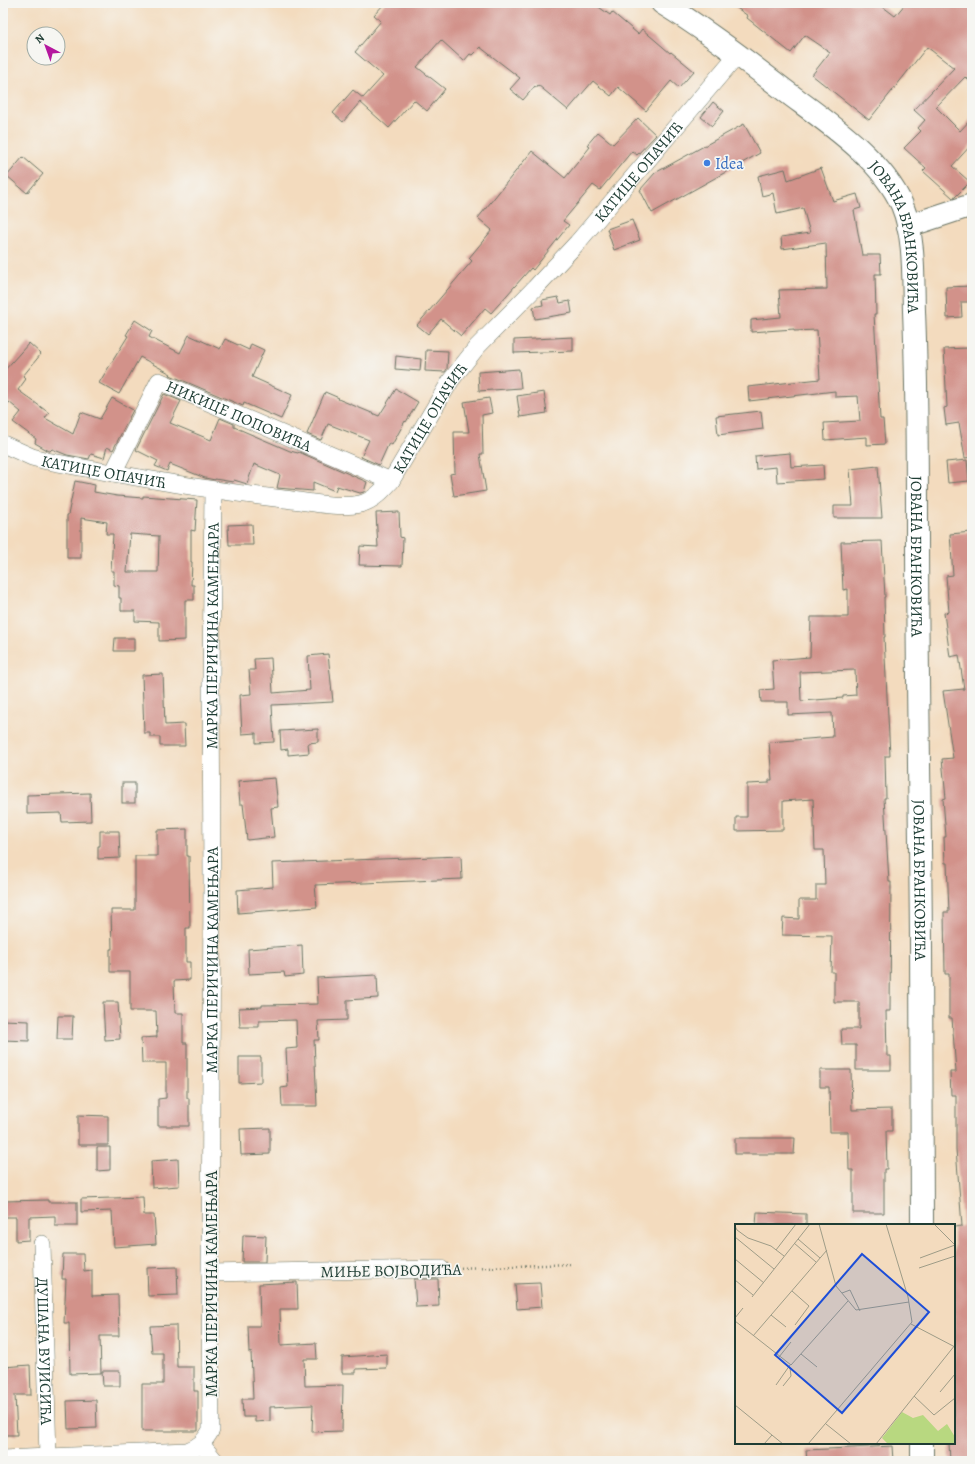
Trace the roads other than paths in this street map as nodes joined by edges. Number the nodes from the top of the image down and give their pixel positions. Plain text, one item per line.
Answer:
1 (662, 3) edge
2 (737, 54) junction
3 (972, 205) edge
4 (908, 226) junction
5 (3, 444) edge
6 (113, 473) junction
7 (391, 481) junction
8 (213, 490) junction
9 (922, 1224) edge
10 (42, 1244) dead end
11 (441, 1269) road end
12 (210, 1273) junction
13 (201, 1444) junction
14 (922, 1444) edge
15 (48, 1457) junction
16 (3, 1459) edge
17 (215, 1461) edge
18 (922, 1461) edge

1 - 2 main road, ЈОВАНА БРАНКОВИЋА
2 - 4 main road, ЈОВАНА БРАНКОВИЋА
2 - 7 street, КАТИЦЕ ОПАЧИЋ
3 - 4 main road
4 - 9 main road, ЈОВАНА БРАНКОВИЋА
5 - 6 street, КАТИЦЕ ОПАЧИЋ
6 - 7 street, НИКИЦЕ ПОПОВИЋА
6 - 8 street, КАТИЦЕ ОПАЧИЋ
7 - 8 street, КАТИЦЕ ОПАЧИЋ
8 - 12 street, МАРКА ПЕРИЧИНА КАМЕЊАРА
10 - 15 street, ДУШАНА ВУЈИСИЋА
11 - 12 street, МИЊЕ ВОЈВОДИЋА
12 - 13 street, МАРКА ПЕРИЧИНА КАМЕЊАРА
13 - 15 street
13 - 17 street
14 - 18 main road
15 - 16 street

